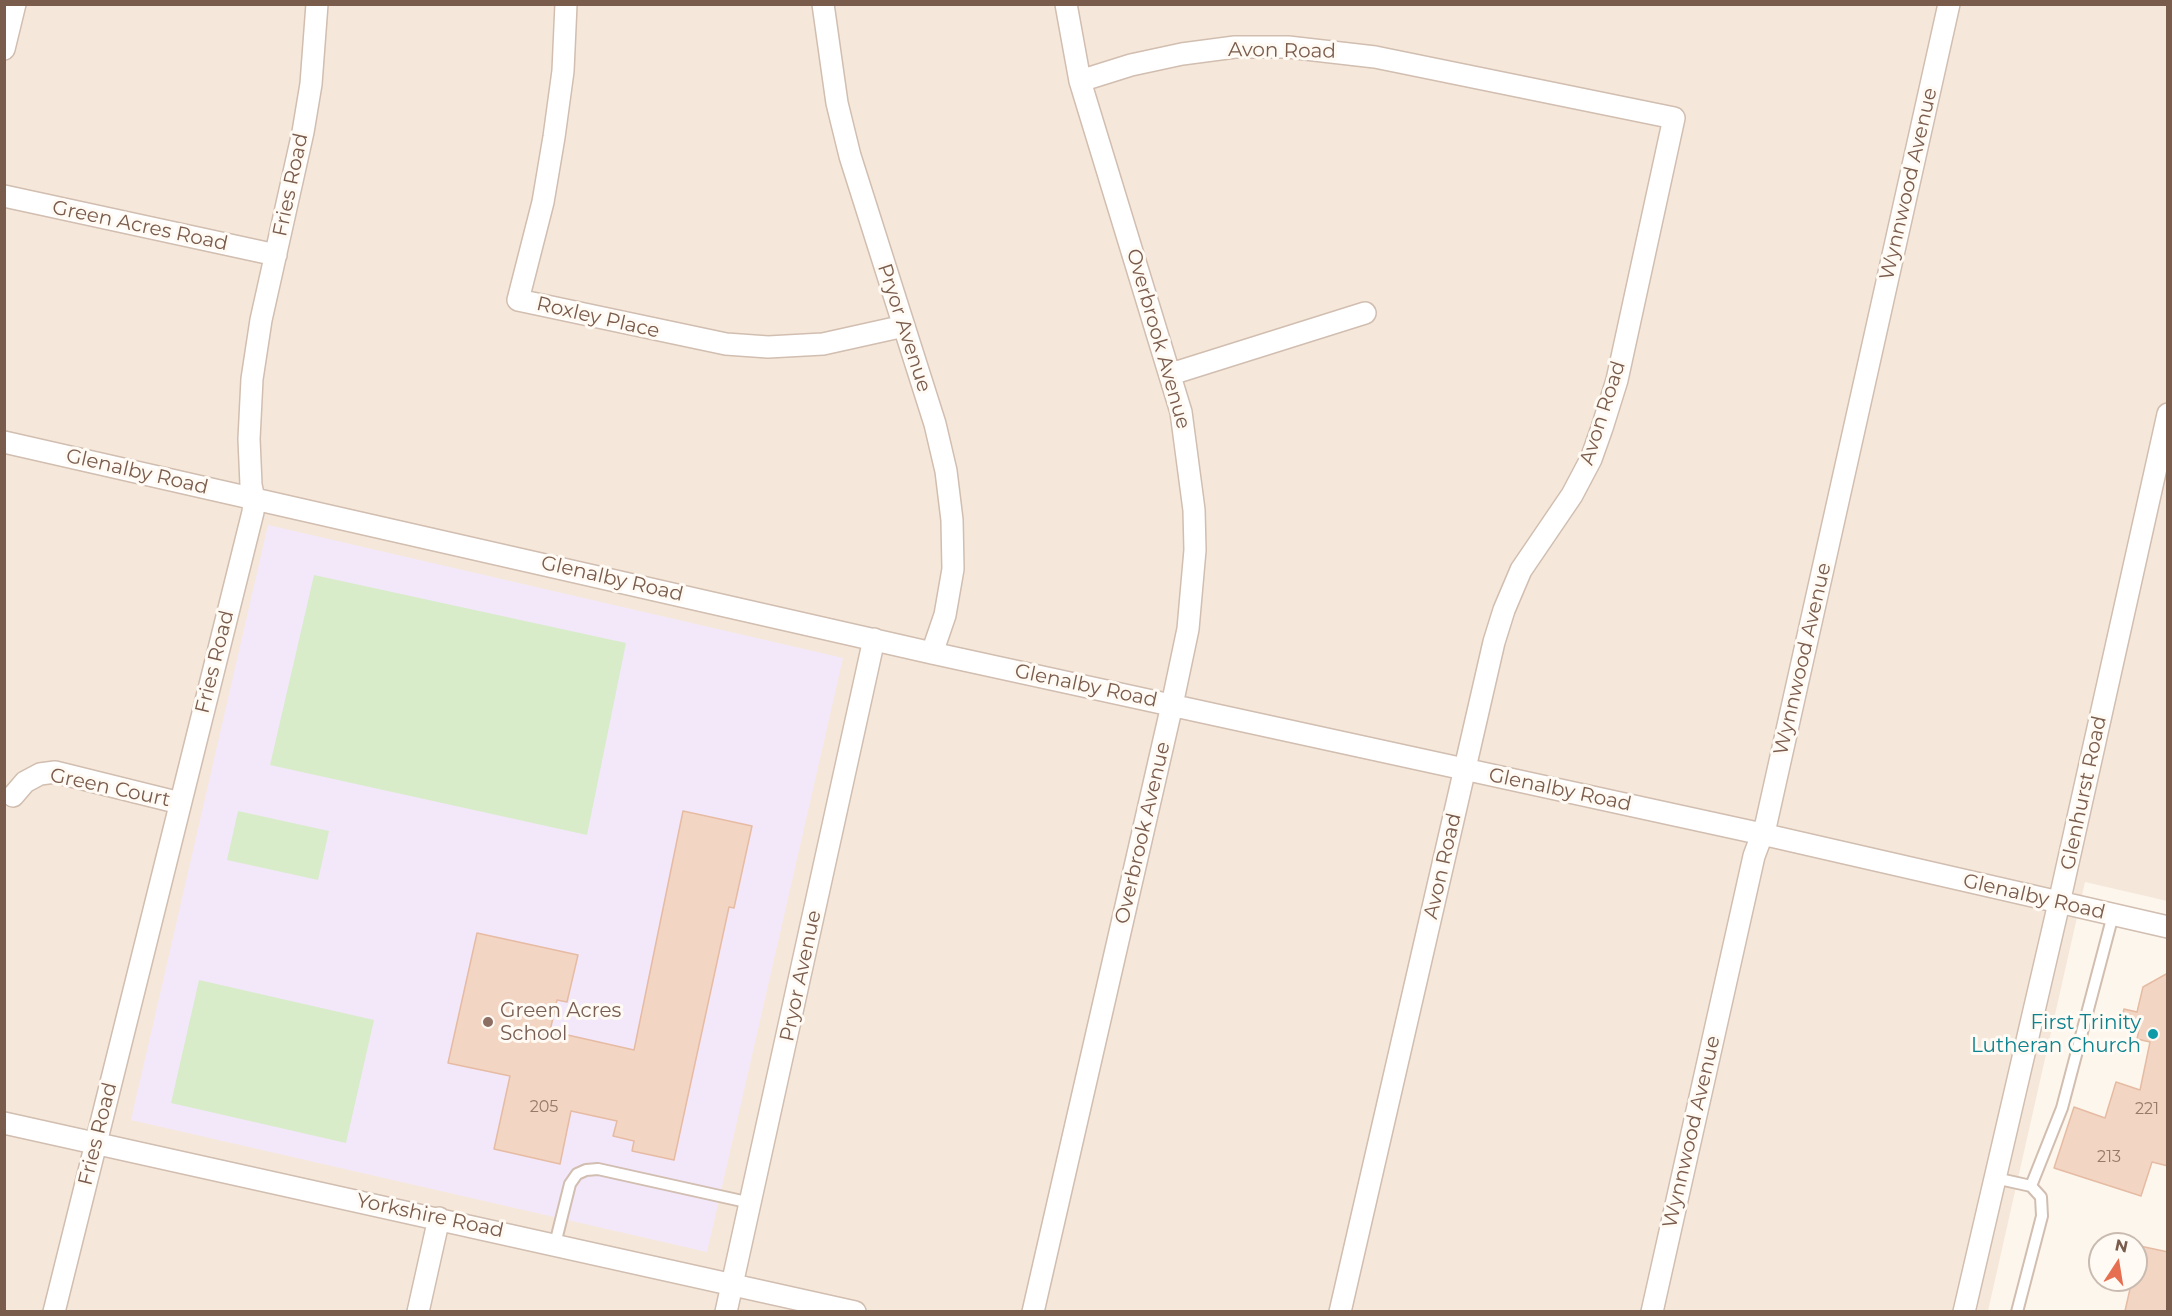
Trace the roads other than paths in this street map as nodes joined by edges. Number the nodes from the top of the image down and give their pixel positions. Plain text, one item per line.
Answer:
1 (15, 4) edge
2 (317, 4) edge
3 (566, 4) edge
4 (824, 4) edge
5 (1066, 4) edge
6 (1949, 4) edge
7 (4, 49) edge
8 (1080, 81) junction
9 (4, 196) edge
10 (276, 255) junction
11 (1365, 313) dead end
12 (904, 326) junction
13 (1172, 374) junction
14 (2168, 414) edge
15 (4, 442) edge
16 (254, 499) junction
17 (874, 639) junction
18 (932, 652) junction
19 (1172, 705) junction
20 (1465, 769) junction
21 (13, 796) dead end
22 (180, 802) junction
23 (1762, 834) junction
24 (2059, 903) junction
25 (2113, 915) junction
26 (2168, 927) edge
27 (4, 1123) edge
28 (96, 1143) junction
29 (1995, 1178) junction
30 (2031, 1186) junction
31 (751, 1203) junction
32 (440, 1218) junction
33 (555, 1244) junction
34 (732, 1284) junction
35 (54, 1311) edge
36 (418, 1311) edge
37 (726, 1311) edge
38 (855, 1311) edge
39 (1034, 1311) edge
40 (1340, 1311) edge
41 (1652, 1311) edge
42 (1965, 1311) edge
43 (2017, 1311) edge

1 - 7 street
2 - 10 street, Fries Road
3 - 12 street, Roxley Place
4 - 12 street, Pryor Avenue
5 - 8 street, Overbrook Avenue
6 - 23 street, Wynnwood Avenue
8 - 13 street, Overbrook Avenue
8 - 20 street, Avon Road
9 - 10 street, Green Acres Road
10 - 16 street, Fries Road
11 - 13 street
12 - 18 street, Pryor Avenue
13 - 19 street, Overbrook Avenue
14 - 24 street, Glenhurst Road
15 - 16 street, Glenalby Road
16 - 17 street, Glenalby Road
16 - 22 street, Fries Road
17 - 18 street, Glenalby Road
17 - 31 street, Pryor Avenue
18 - 19 street, Glenalby Road
19 - 20 street, Glenalby Road
19 - 39 street, Overbrook Avenue
20 - 23 street, Glenalby Road
20 - 40 street, Avon Road
21 - 22 street, Green Court
22 - 28 street, Fries Road
23 - 24 street, Glenalby Road
23 - 41 street, Wynnwood Avenue
24 - 25 street, Glenalby Road
24 - 29 street, Glenhurst Road
25 - 26 street, Glenalby Road
25 - 30 lane
27 - 28 street, Yorkshire Road
28 - 32 street, Yorkshire Road
28 - 35 street, Fries Road
29 - 30 lane
29 - 42 street, Glenhurst Road
30 - 43 lane
31 - 33 lane
31 - 34 street, Pryor Avenue
32 - 33 street, Yorkshire Road
32 - 36 street
33 - 34 street, Yorkshire Road
34 - 37 street, Pryor Avenue
34 - 38 street, Yorkshire Road

